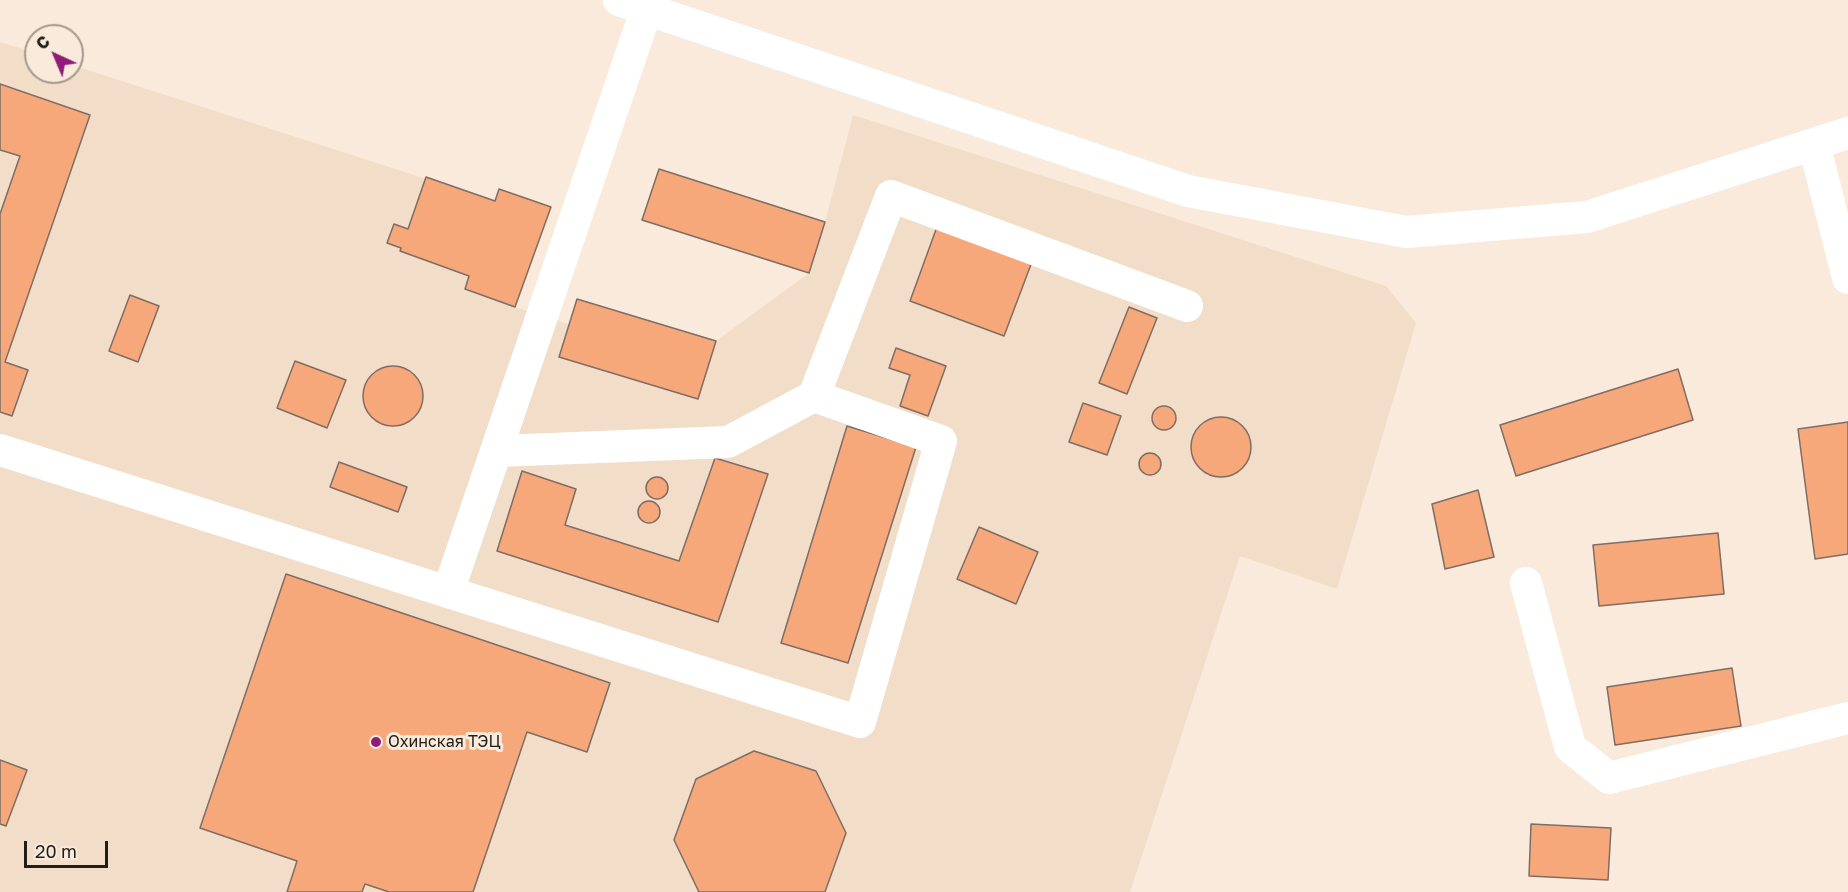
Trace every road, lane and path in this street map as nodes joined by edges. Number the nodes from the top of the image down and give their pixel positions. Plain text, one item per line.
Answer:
1 (633, 4) edge
2 (1848, 134) edge
3 (1814, 144) junction
4 (1848, 278) edge
5 (1187, 306) dead end
6 (814, 396) junction
7 (0, 450) edge
8 (498, 451) junction
9 (1526, 583) dead end
10 (448, 592) junction
11 (1848, 718) edge

1 - 3 street
1 - 8 street
2 - 3 street
3 - 4 street
5 - 6 street
6 - 8 street
6 - 10 street
7 - 10 street
8 - 10 street
9 - 11 street

